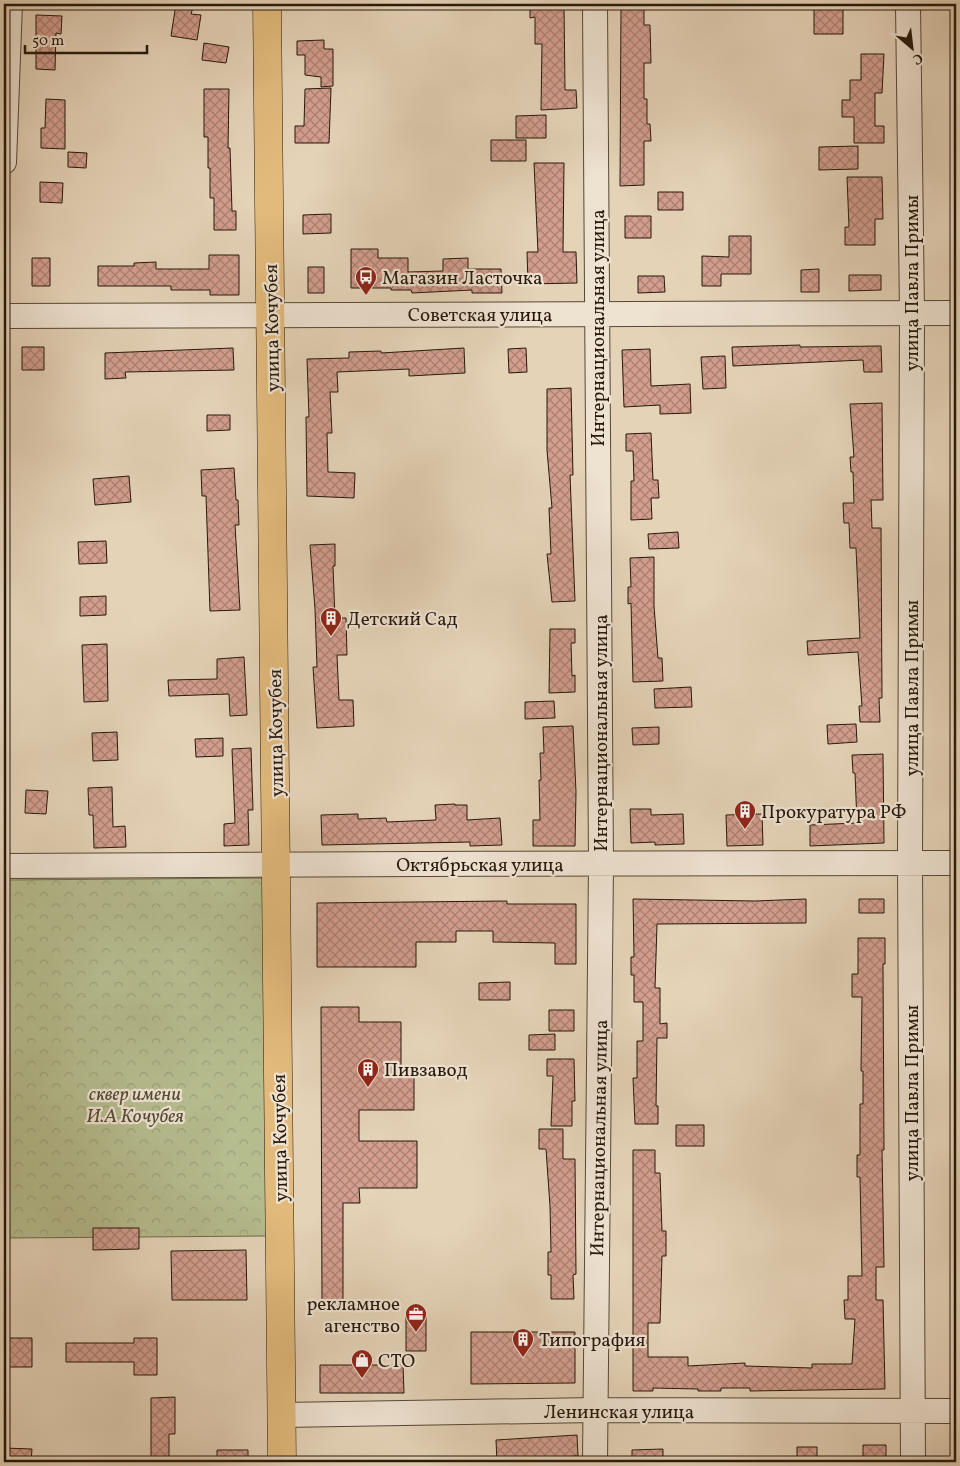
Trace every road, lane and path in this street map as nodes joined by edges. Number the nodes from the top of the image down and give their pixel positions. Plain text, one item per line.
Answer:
1 (10, 4) edge
2 (256, 4) edge
3 (267, 4) edge
4 (595, 4) edge
5 (908, 4) edge
6 (267, 45) junction
7 (4, 162) edge
8 (597, 313) junction
9 (912, 313) junction
10 (956, 313) edge
11 (271, 315) junction
12 (4, 316) edge
13 (276, 862) junction
14 (910, 863) junction
15 (956, 863) edge
16 (601, 865) junction
17 (4, 866) edge
18 (594, 1410) junction
19 (913, 1411) junction
20 (956, 1411) edge
21 (282, 1415) junction
22 (282, 1462) edge
23 (595, 1462) edge
24 (913, 1462) edge

1 - 7 street
2 - 6 main road
3 - 6 main road, улица Кочубея
4 - 8 street, Интернациональная улица
5 - 9 street, улица Павла Примы
6 - 11 main road, улица Кочубея
8 - 9 street, Советская улица
8 - 11 street, Советская улица
8 - 16 street, Интернациональная улица
9 - 10 street, Советская улица
9 - 14 street, улица Павла Примы
11 - 12 street, Советская улица
11 - 13 main road, улица Кочубея
13 - 16 street, Октябрьская улица
13 - 17 street, Октябрьская улица
13 - 21 main road, улица Кочубея
14 - 15 street, Октябрьская улица
14 - 16 street, Октябрьская улица
14 - 19 street, улица Павла Примы
16 - 18 street, Интернациональная улица
18 - 19 street, Ленинская улица
18 - 21 street, Ленинская улица
18 - 23 street, Интернациональная улица
19 - 20 street, Ленинская улица
19 - 24 street, улица Павла Примы
21 - 22 main road, улица Кочубея

